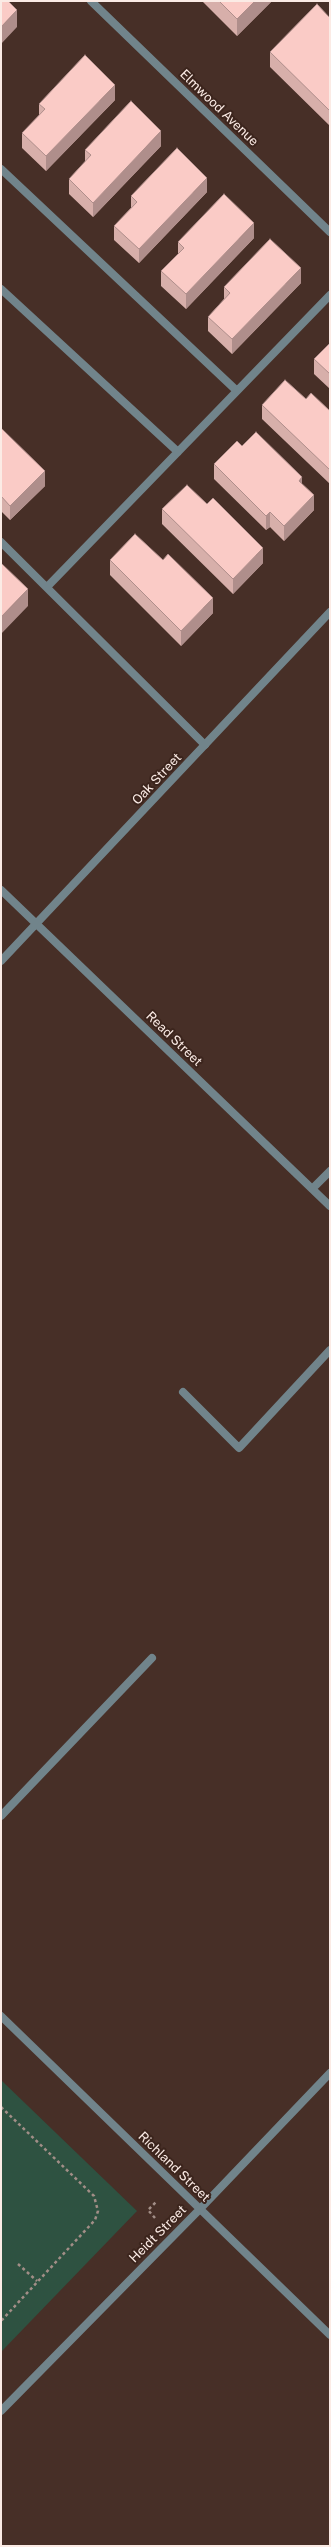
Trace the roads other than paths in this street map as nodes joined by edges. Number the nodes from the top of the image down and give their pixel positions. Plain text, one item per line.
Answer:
1 (91, 1) edge
2 (1, 169) edge
3 (330, 232) edge
4 (1, 289) edge
5 (330, 295) edge
6 (237, 391) junction
7 (178, 452) junction
8 (1, 542) edge
9 (47, 587) junction
10 (330, 612) edge
11 (205, 745) junction
12 (1, 890) edge
13 (37, 924) junction
14 (1, 961) edge
15 (330, 1171) edge
16 (312, 1189) junction
17 (330, 1206) edge
18 (330, 1350) edge
19 (183, 1392) dead end
20 (152, 1658) dead end
21 (1, 1816) edge
22 (1, 2016) edge
23 (330, 2073) edge
24 (200, 2209) junction
25 (330, 2335) edge
26 (1, 2411) edge

1 - 3 street, Elmwood Avenue
2 - 6 street
4 - 7 street
5 - 6 street
6 - 7 street
7 - 9 street
8 - 9 street
9 - 11 street
10 - 11 street, Oak Street
11 - 13 street, Oak Street
12 - 13 street, Read Street
13 - 14 street, Oak Street
13 - 16 street, Read Street
15 - 16 street
16 - 17 street, Read Street
18 - 19 street
20 - 21 street
22 - 24 street, Richland Street
23 - 24 street, Heidt Street
24 - 25 street, Richland Street
24 - 26 street, Heidt Street

